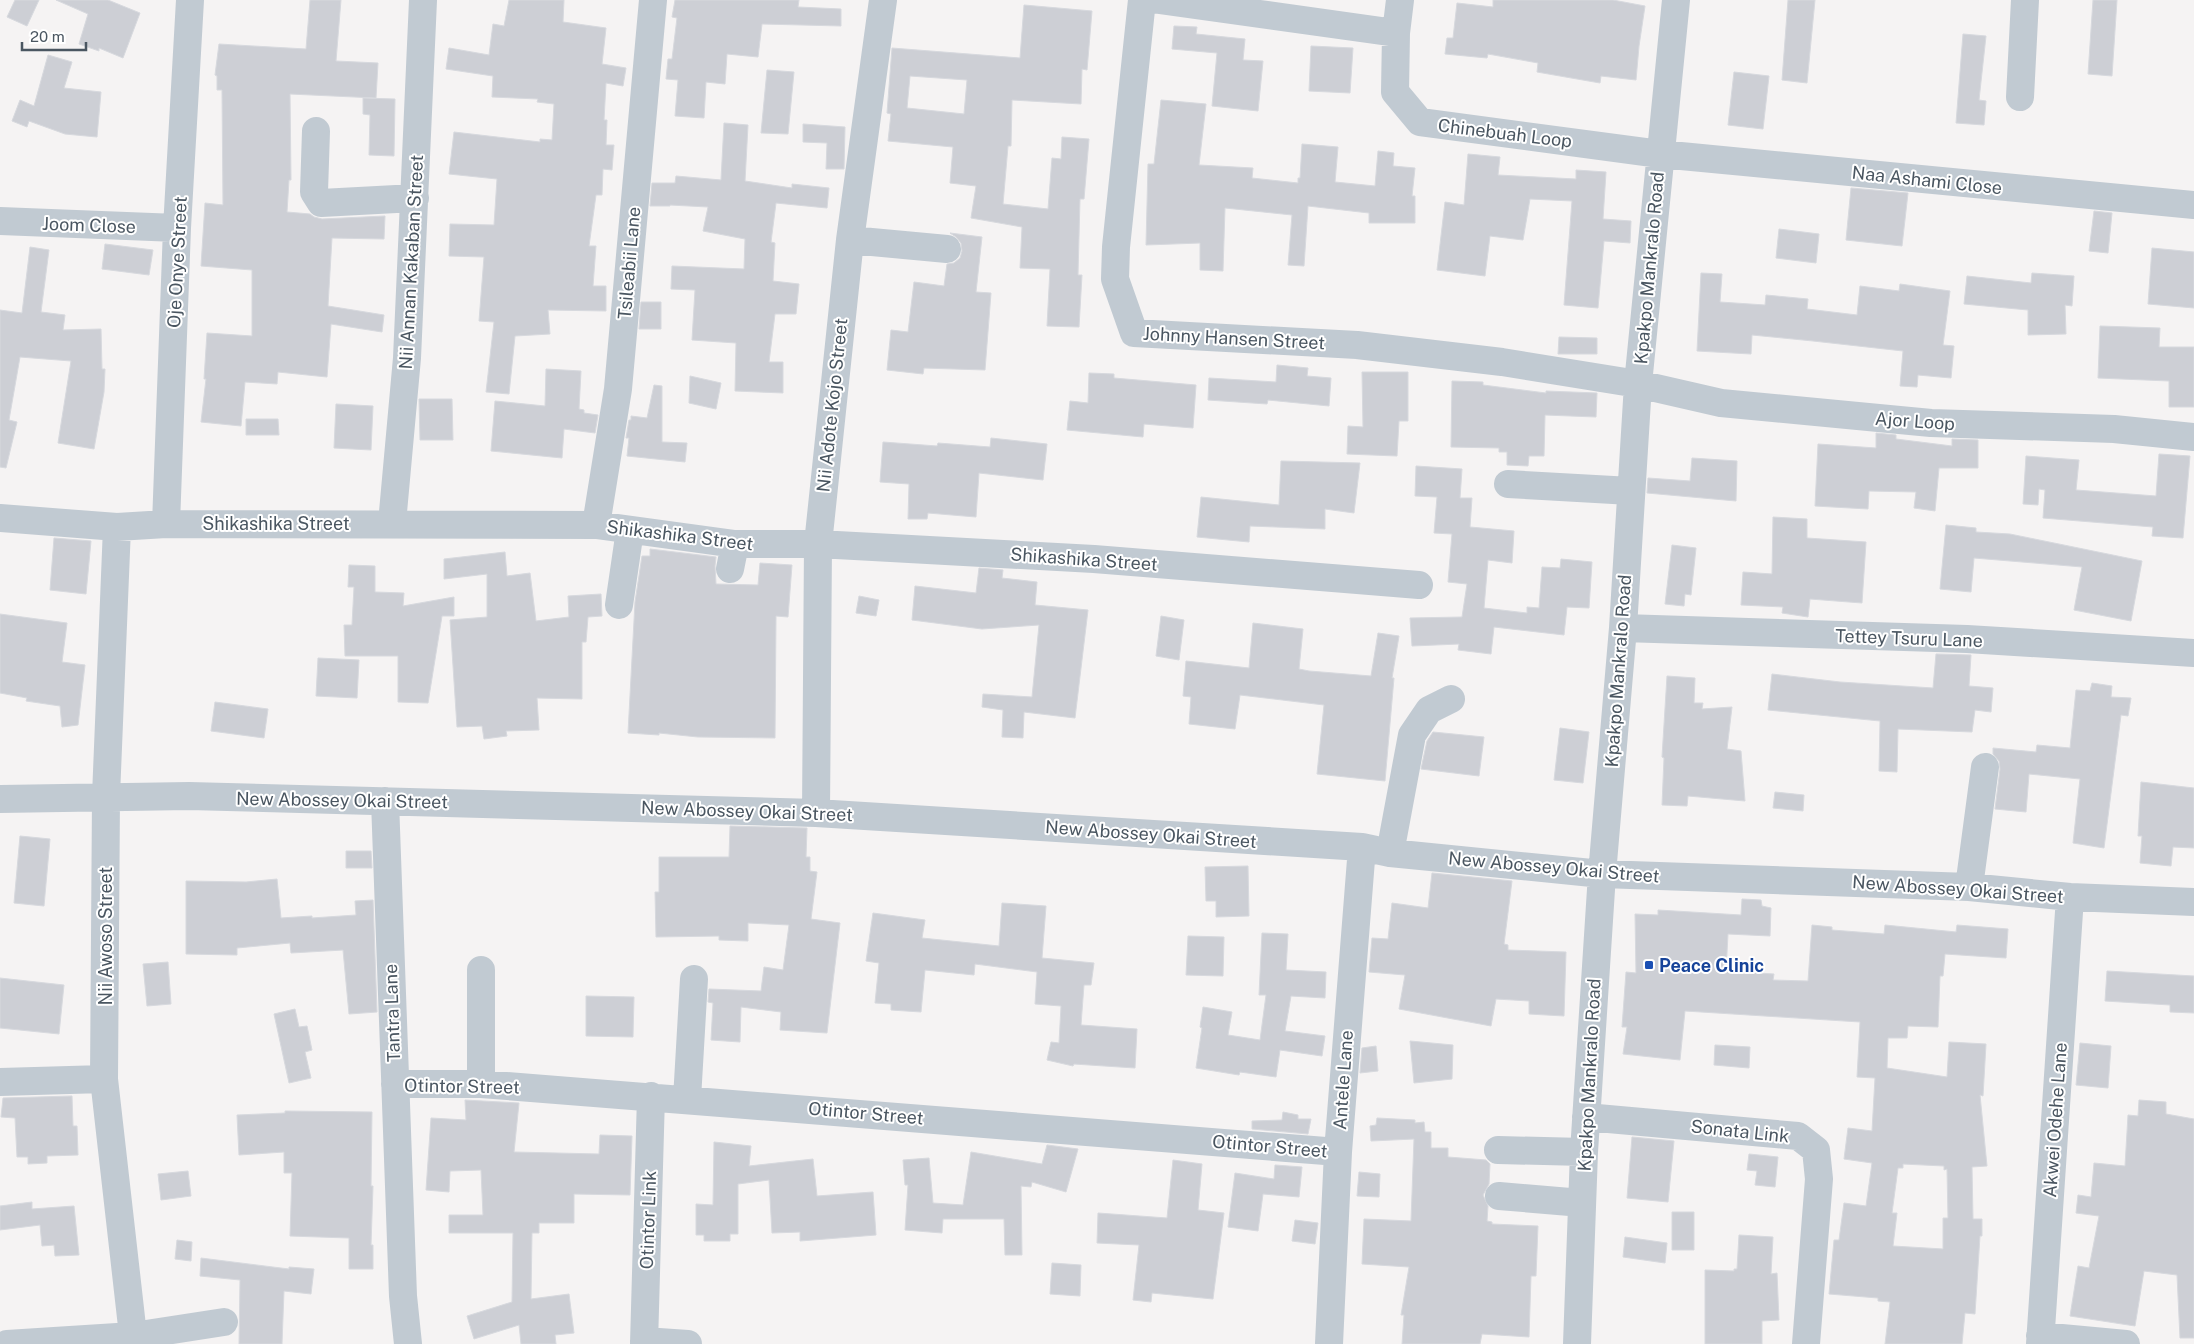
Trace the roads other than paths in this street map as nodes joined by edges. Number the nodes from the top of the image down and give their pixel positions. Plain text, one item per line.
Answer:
1 (190, 0) edge
2 (423, 0) edge
3 (654, 0) edge
4 (883, 0) edge
5 (1142, 0) edge
6 (1159, 0) edge
7 (1400, 0) edge
8 (1676, 0) edge
9 (2025, 0) edge
10 (1396, 33) junction
11 (2020, 97) dead end
12 (316, 131) dead end
13 (1660, 154) junction
14 (415, 198) junction
15 (2194, 206) edge
16 (0, 221) edge
17 (178, 228) junction
18 (850, 240) junction
19 (947, 249) dead end
20 (1638, 384) junction
21 (2194, 438) edge
22 (1508, 484) dead end
23 (1631, 491) junction
24 (0, 518) edge
25 (392, 523) junction
26 (166, 524) junction
27 (596, 525) junction
28 (117, 527) junction
29 (630, 530) junction
30 (818, 544) junction
31 (1419, 585) dead end
32 (619, 605) dead end
33 (1623, 628) junction
34 (2194, 653) edge
35 (1452, 699) dead end
36 (1986, 767) dead end
37 (106, 796) junction
38 (0, 799) edge
39 (385, 801) junction
40 (816, 813) junction
41 (1362, 847) junction
42 (1390, 853) junction
43 (1602, 874) junction
44 (1969, 886) junction
45 (2070, 896) junction
46 (2194, 902) edge
47 (481, 970) dead end
48 (694, 979) dead end
49 (104, 1079) junction
50 (0, 1082) edge
51 (395, 1084) junction
52 (481, 1084) junction
53 (651, 1096) junction
54 (687, 1099) junction
55 (1586, 1116) junction
56 (1498, 1150) dead end
57 (1338, 1152) junction
58 (1584, 1152) junction
59 (1499, 1196) dead end
60 (1582, 1203) junction
61 (224, 1322) dead end
62 (134, 1340) edge
63 (2040, 1340) edge
64 (644, 1342) edge
65 (7, 1344) edge
66 (408, 1344) edge
67 (688, 1344) edge
68 (1329, 1344) edge
69 (1577, 1344) edge
70 (1806, 1344) edge
71 (2126, 1344) edge

1 - 17 street, Oje Onye Street
2 - 14 street, Nii Annan Kakaban Street
3 - 27 street, Tsileabii Lane
4 - 18 street, Nii Adote Kojo Street
5 - 20 street, Johnny Hansen Street
6 - 10 street
7 - 10 street, Chinebuah Loop
8 - 13 street, Kpakpo Mankralo Road
9 - 11 street
10 - 13 street, Chinebuah Loop
12 - 14 street
13 - 15 street, Naa Ashami Close
13 - 20 street, Kpakpo Mankralo Road
14 - 25 street, Nii Annan Kakaban Street
16 - 17 street, Joom Close
17 - 26 street, Oje Onye Street
18 - 19 street
18 - 30 street, Nii Adote Kojo Street
20 - 21 street, Ajor Loop
20 - 23 street, Kpakpo Mankralo Road
22 - 23 street
23 - 33 street, Kpakpo Mankralo Road
24 - 28 street, Shikashika Street
25 - 26 street, Shikashika Street
25 - 27 street, Shikashika Street
26 - 28 street, Shikashika Street
27 - 29 street, Shikashika Street
28 - 37 street, Nii Awoso Street
29 - 30 street, Shikashika Street
29 - 32 street
30 - 31 street, Shikashika Street
30 - 40 street, Nii Adote Kojo Street
33 - 34 street, Tettey Tsuru Lane
33 - 43 street, Kpakpo Mankralo Road
35 - 42 street
36 - 44 street
37 - 38 street, New Abossey Okai Street
37 - 39 street, New Abossey Okai Street
37 - 49 street, Nii Awoso Street
39 - 40 street, New Abossey Okai Street
39 - 51 street, Tantra Lane
40 - 41 street, New Abossey Okai Street
41 - 42 street, New Abossey Okai Street
41 - 57 street, Antele Lane
42 - 43 street, New Abossey Okai Street
43 - 44 street, New Abossey Okai Street
43 - 55 street, Kpakpo Mankralo Road
44 - 45 street, New Abossey Okai Street
45 - 46 street, New Abossey Okai Street
45 - 63 street, Akwei Odehe Lane
47 - 52 street
48 - 54 street
49 - 50 street
49 - 62 street, Nii Awoso Street
51 - 52 street, Otintor Street
51 - 66 street, Tantra Lane
52 - 53 street, Otintor Street
53 - 54 street, Otintor Street
53 - 64 street, Otintor Link
54 - 57 street, Otintor Street
55 - 58 street, Kpakpo Mankralo Road
55 - 70 street, Sonata Link
56 - 58 street
57 - 68 street, Antele Lane
58 - 60 street, Kpakpo Mankralo Road
59 - 60 street
60 - 69 street, Kpakpo Mankralo Road
61 - 62 street
62 - 65 street
63 - 71 street
64 - 67 street

